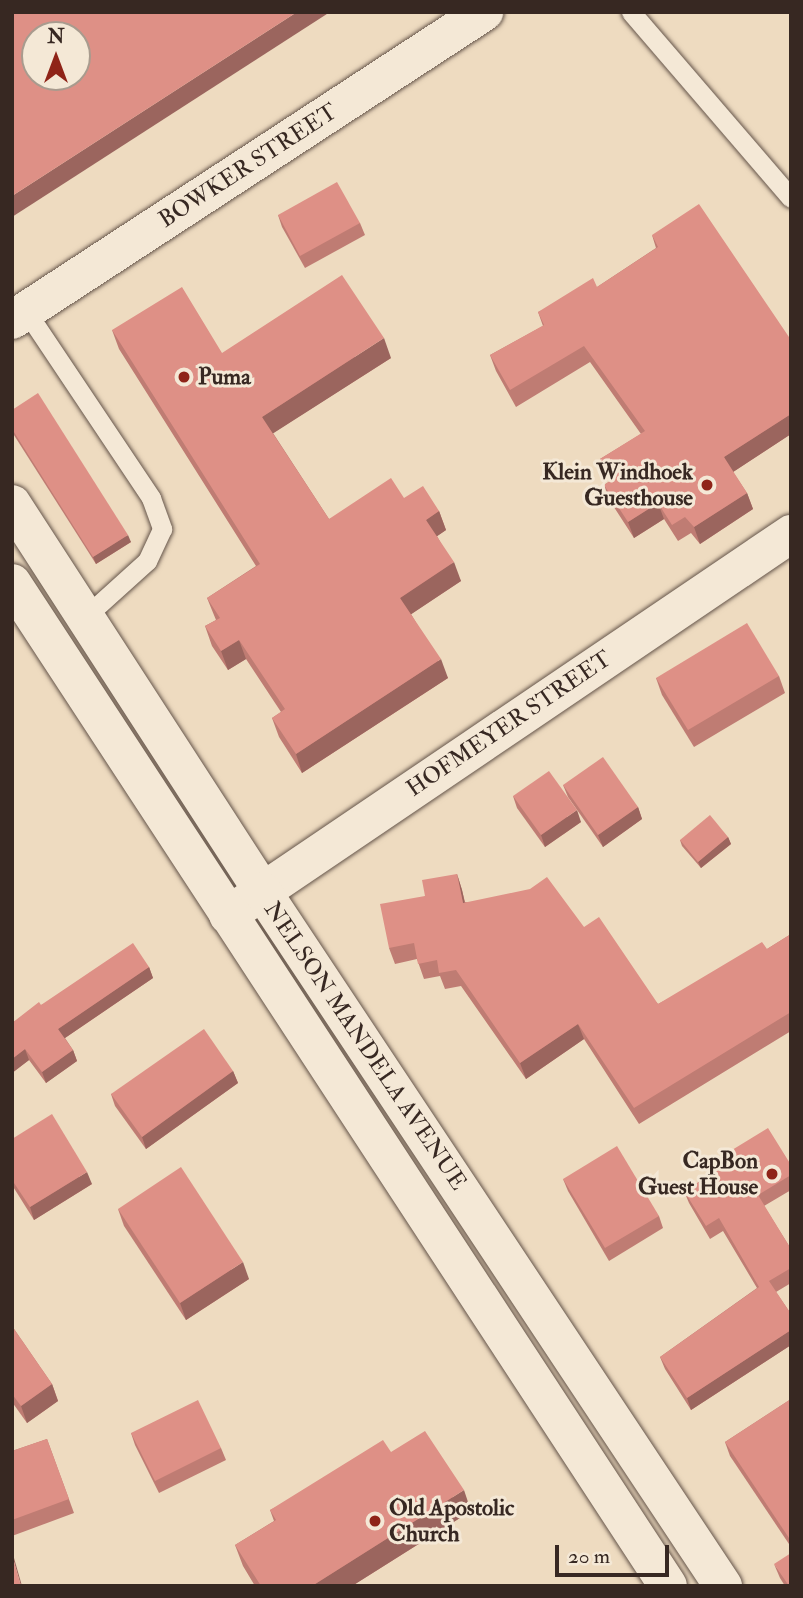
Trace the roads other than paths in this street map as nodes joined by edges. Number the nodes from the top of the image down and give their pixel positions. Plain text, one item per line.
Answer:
1 (484, 12) edge
2 (631, 12) edge
3 (791, 198) edge
4 (19, 315) edge
5 (12, 504) edge
6 (791, 534) edge
7 (12, 583) edge
8 (85, 617) junction
9 (262, 891) junction
10 (228, 915) junction
11 (668, 1586) edge
12 (723, 1586) edge

1 - 4 main road, BOWKER STREET
2 - 3 lane
4 - 8 lane
5 - 8 main road, NELSON MANDELA AVENUE
6 - 9 main road, HOFMEYER STREET
7 - 10 main road, NELSON MANDELA AVENUE
8 - 9 main road, NELSON MANDELA AVENUE
9 - 10 main road, HOFMEYER STREET
9 - 12 main road, NELSON MANDELA AVENUE
10 - 11 main road, NELSON MANDELA AVENUE

